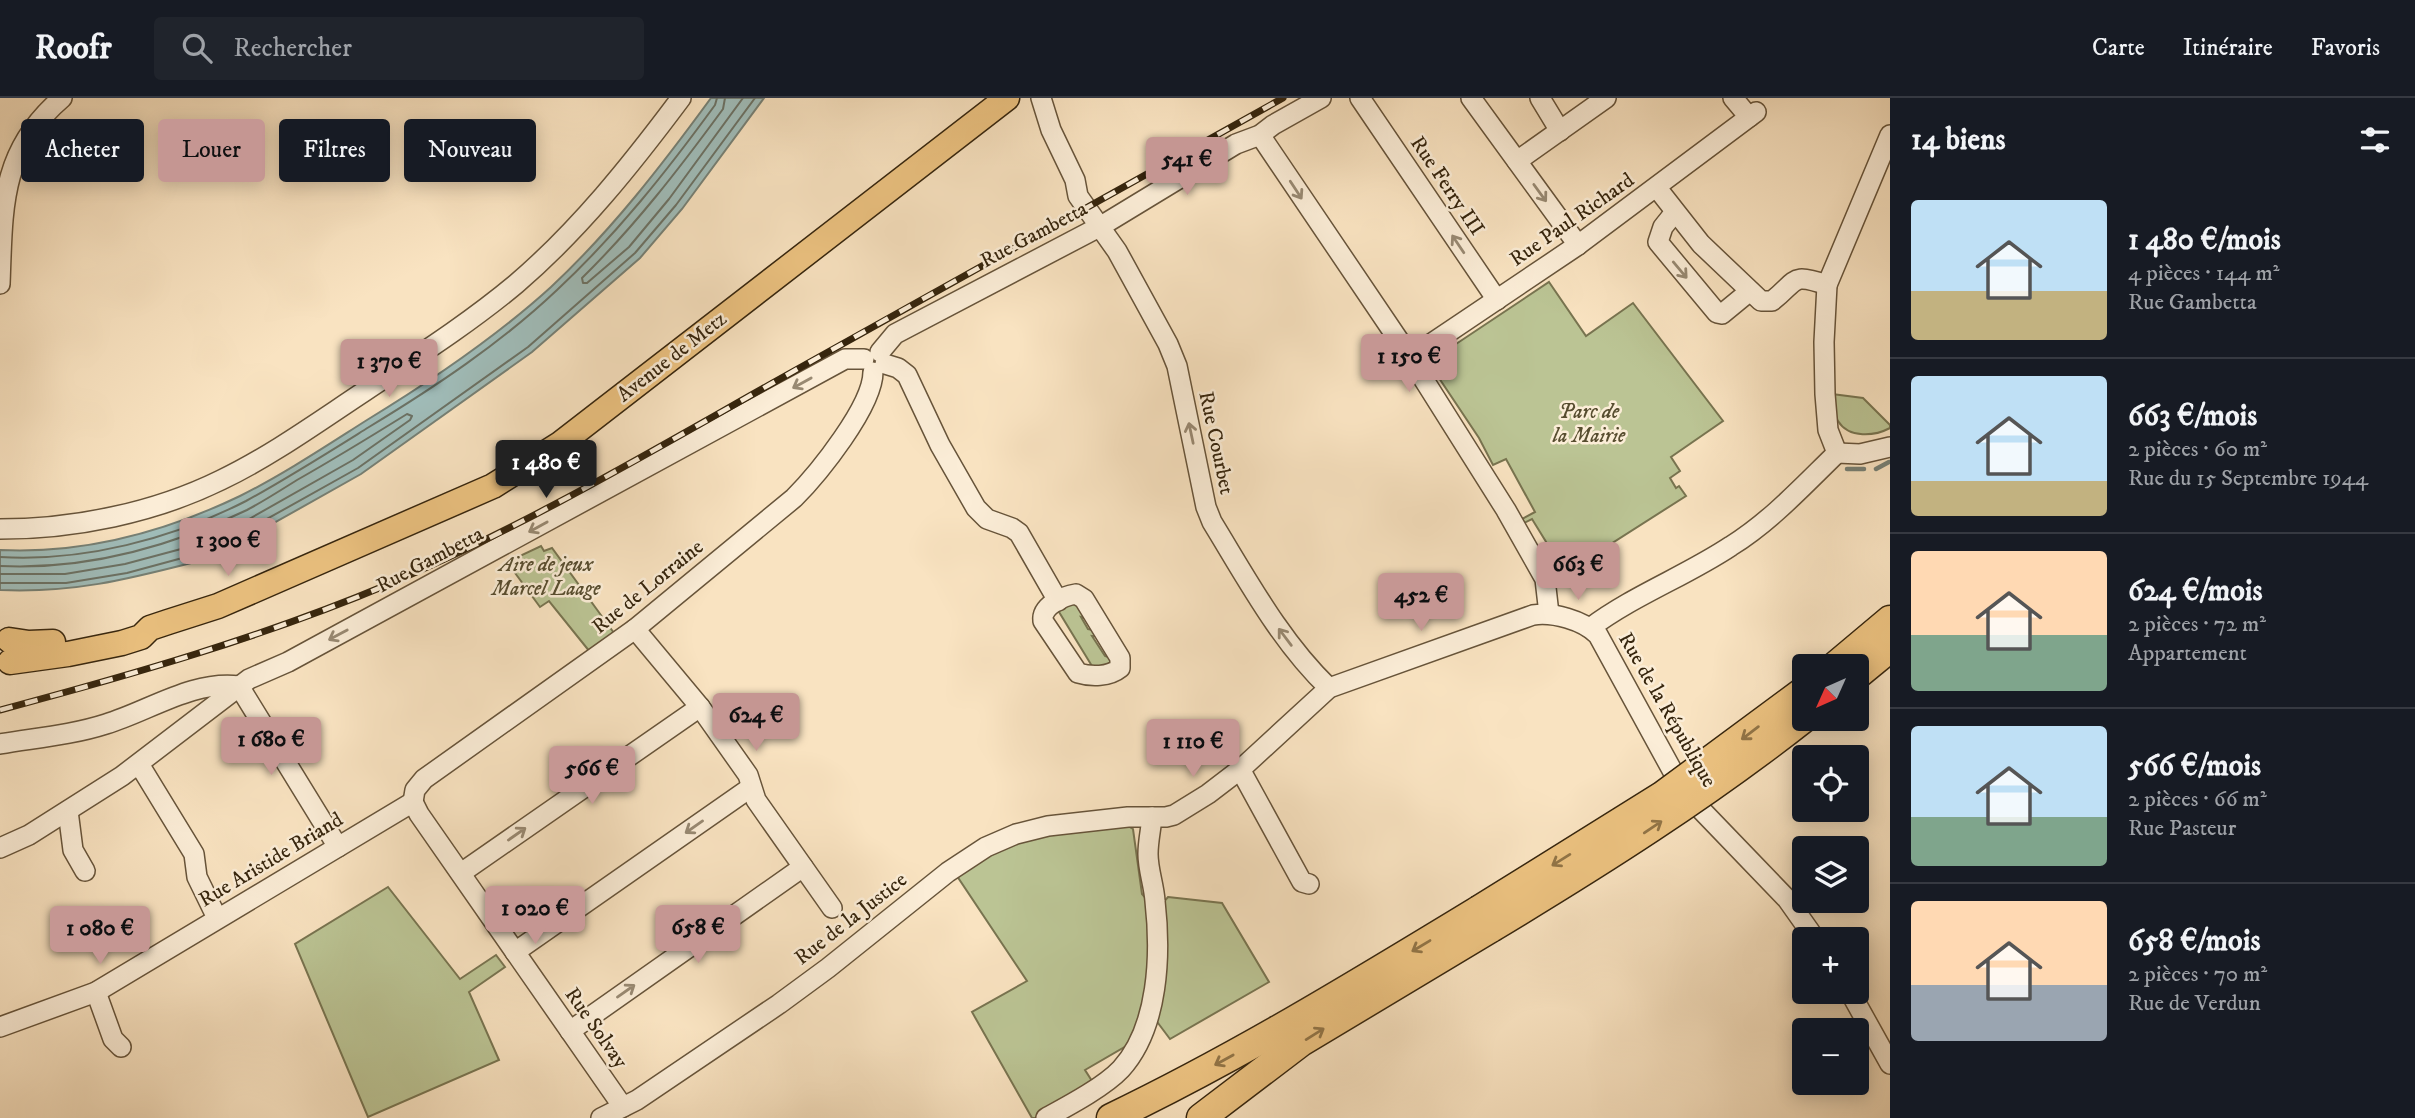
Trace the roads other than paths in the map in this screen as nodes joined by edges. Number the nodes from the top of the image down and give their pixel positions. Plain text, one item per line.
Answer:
1 (62, 98) edge
2 (681, 98) edge
3 (1007, 98) edge
4 (1041, 98) edge
5 (1321, 98) edge
6 (1360, 98) edge
7 (1471, 98) edge
8 (1540, 98) edge
9 (1606, 98) edge
10 (1733, 98) edge
11 (1560, 131) junction
12 (1260, 135) junction
13 (1890, 135) edge
14 (1517, 161) junction
15 (1657, 188) junction
16 (1675, 212) junction
17 (1101, 226) junction
18 (1578, 245) junction
19 (0, 284) edge
20 (1827, 285) junction
21 (1750, 291) junction
22 (1497, 300) junction
23 (1410, 358) junction
24 (876, 361) junction
25 (1890, 447) edge
26 (1837, 453) junction
27 (0, 529) edge
28 (1058, 601) junction
29 (1549, 614) junction
30 (1890, 620) edge
31 (1590, 628) junction
32 (635, 629) junction
33 (1890, 648) edge
34 (5, 651) edge
35 (1849, 654) edge
36 (1869, 665) edge
37 (239, 687) junction
38 (1329, 688) junction
39 (1792, 700) edge
40 (700, 707) junction
41 (1792, 727) edge
42 (0, 744) edge
43 (139, 764) junction
44 (1240, 769) junction
45 (750, 788) junction
46 (413, 802) junction
47 (68, 811) junction
48 (1152, 817) junction
49 (338, 847) junction
50 (0, 848) edge
51 (803, 867) junction
52 (86, 871) dead end
53 (461, 873) junction
54 (1309, 884) dead end
55 (832, 908) dead end
56 (217, 918) junction
57 (1485, 919) junction
58 (1807, 927) edge
59 (515, 952) junction
60 (96, 992) junction
61 (1857, 1004) edge
62 (0, 1027) edge
63 (570, 1031) junction
64 (121, 1047) dead end
65 (1890, 1064) edge
66 (623, 1107) junction
67 (601, 1118) edge
68 (1046, 1118) edge
69 (1111, 1118) edge
70 (1201, 1118) edge

1 - 19 street
2 - 27 street
3 - 34 main road, Avenue de Metz
4 - 17 street, Rue Courbet
5 - 12 street, Rue Gambetta
22 -> 6 street, Rue Ferry III
7 - 14 street
8 - 11 street
9 - 11 street
10 - 15 street, Rue Paul Richard
11 - 14 street
12 - 17 street, Rue Gambetta
12 -> 23 street
13 - 20 street
14 -> 18 street
15 - 16 street
15 - 18 street, Rue Paul Richard
16 - 21 street
16 -> 21 street
17 - 24 street, Rue Gambetta
38 -> 17 street, Rue Courbet
18 - 22 street, Rue Paul Richard
20 - 21 street
20 - 26 street
22 - 23 street, Rue Paul Richard
23 - 29 street
24 - 28 street
24 - 32 street, Rue de Lorraine
24 -> 37 street, Rue Gambetta
25 - 26 street
26 - 31 street
28 - 28 street
29 - 31 street
29 - 38 street
30 - 35 highway
31 - 58 street, Rue de la République
32 - 40 street
32 - 46 street, Rue de Lorraine
33 - 36 highway
37 - 42 street
37 - 43 street, Rue Gambetta
37 - 49 street
38 - 44 street, Rue de la Justice
39 -> 57 highway, bridge
40 - 45 street
53 -> 40 street
57 -> 41 highway, bridge
43 - 47 street, Rue Gambetta
43 - 56 street
44 - 48 street, Rue de la Justice
44 - 54 street
45 - 51 street
45 -> 59 street
46 - 49 street, Rue Aristide Briand
46 - 53 street, Rue Solvay
47 - 50 street, Rue Gambetta
47 - 52 street
48 - 66 street, Rue de la Justice
48 - 68 street
49 - 56 street, Rue Aristide Briand
51 - 55 street
63 -> 51 street
53 - 59 street, Rue Solvay
56 - 60 street, Rue Aristide Briand
57 -> 69 highway
70 -> 57 highway
59 - 63 street, Rue Solvay
60 - 62 street, Rue Aristide Briand
60 - 64 street
61 - 65 street
63 - 66 street, Rue Solvay
66 - 67 street, Rue de la Justice

